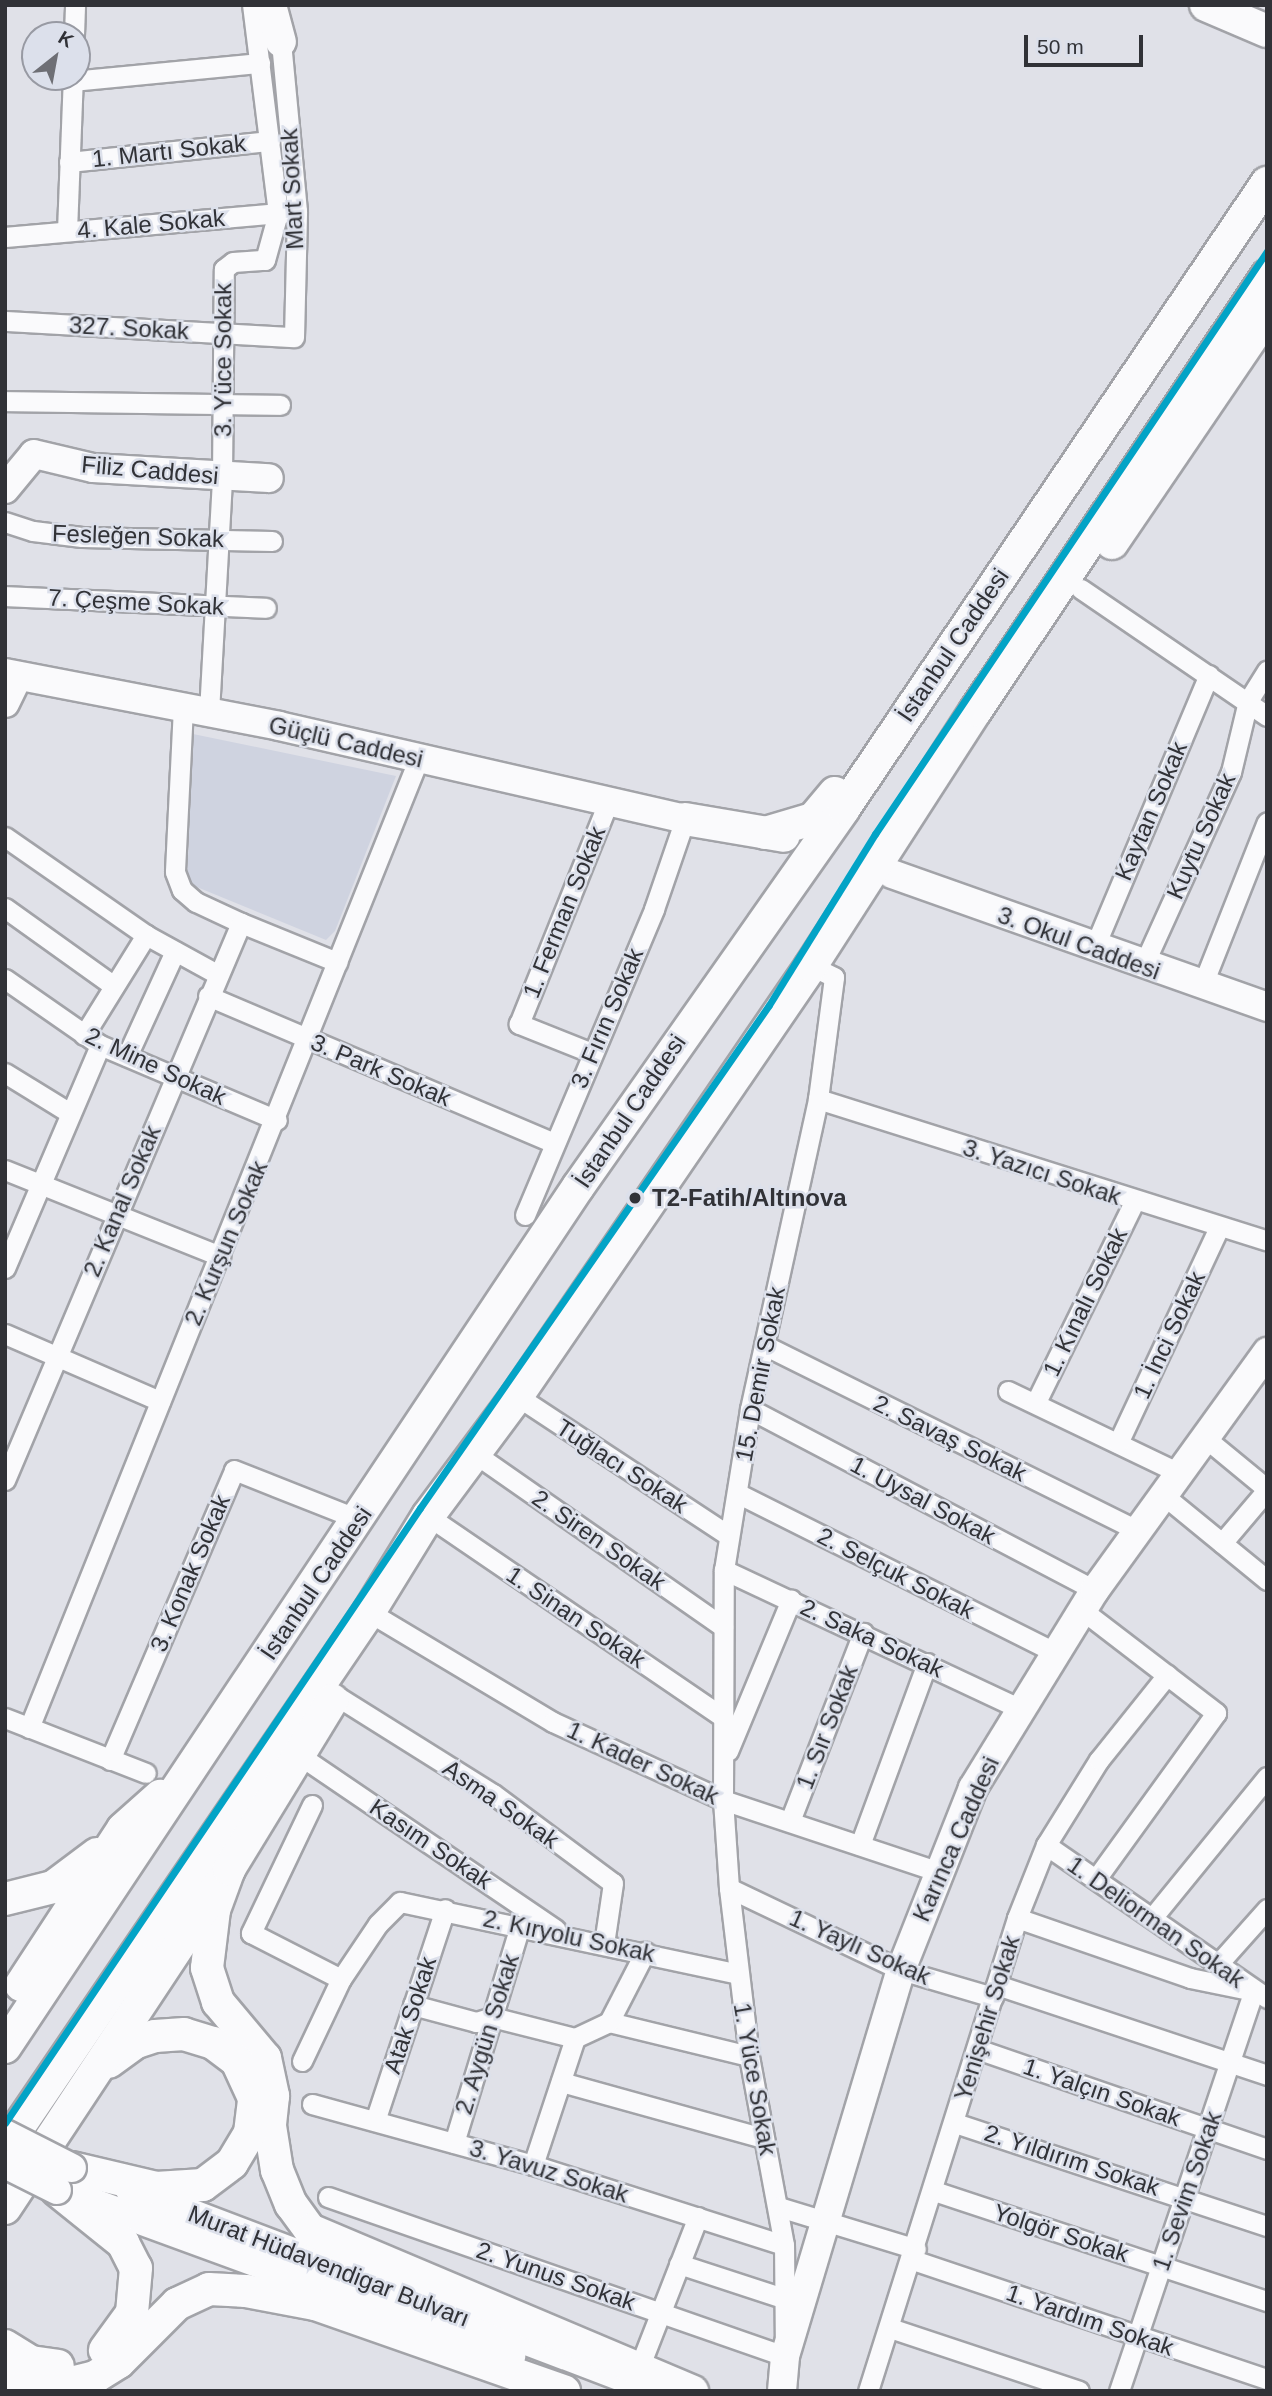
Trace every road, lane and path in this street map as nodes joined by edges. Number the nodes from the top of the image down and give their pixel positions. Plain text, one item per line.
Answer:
1 (287, 5) edge
2 (1206, 5) edge
3 (259, 6) edge
4 (1267, 31) edge
5 (270, 52) junction
6 (91, 77) edge
7 (72, 91) edge
8 (270, 141) junction
9 (69, 162) junction
10 (1267, 168) edge
11 (1267, 183) edge
12 (288, 212) junction
13 (67, 231) junction
14 (5, 237) edge
15 (1267, 276) edge
16 (1267, 315) edge
17 (5, 321) edge
18 (223, 333) junction
19 (295, 337) joint
20 (5, 401) edge
21 (223, 404) junction
22 (280, 405) dead end
23 (222, 478) junction
24 (270, 478) dead end
25 (5, 489) edge
26 (5, 522) edge
27 (219, 540) junction
28 (272, 541) dead end
29 (1081, 589) junction
30 (5, 596) edge
31 (216, 606) junction
32 (266, 608) dead end
33 (1267, 670) edge
34 (11, 674) edge
35 (1209, 675) junction
36 (1248, 701) junction
37 (5, 703) edge
38 (196, 709) junction
39 (1267, 716) edge
40 (419, 758) junction
41 (609, 800) junction
42 (838, 817) junction
43 (685, 819) junction
44 (1267, 822) edge
45 (765, 833) junction
46 (5, 837) edge
47 (883, 865) junction
48 (783, 894) junction
49 (5, 908) edge
50 (241, 923) junction
51 (146, 935) junction
52 (1094, 948) junction
53 (175, 951) junction
54 (337, 962) junction
55 (811, 966) junction
56 (1143, 966) junction
57 (217, 974) junction
58 (5, 979) edge
59 (114, 986) junction
60 (1202, 986) junction
61 (208, 996) junction
62 (1267, 1007) edge
63 (92, 1040) junction
64 (307, 1040) junction
65 (593, 1053) junction
66 (127, 1056) junction
67 (5, 1073) edge
68 (174, 1076) junction
69 (818, 1099) junction
70 (70, 1113) junction
71 (277, 1120) junction
72 (554, 1143) junction
73 (5, 1170) edge
74 (38, 1184) junction
75 (1134, 1202) junction
76 (525, 1215) dead end
77 (115, 1216) junction
78 (1219, 1227) junction
79 (1267, 1241) edge
80 (220, 1256) junction
81 (5, 1268) edge
82 (5, 1334) edge
83 (764, 1345) junction
84 (1267, 1352) edge
85 (57, 1355) junction
86 (1008, 1391) dead end
87 (517, 1396) junction
88 (160, 1401) junction
89 (1036, 1402) junction
90 (750, 1409) junction
91 (1204, 1437) junction
92 (1118, 1443) junction
93 (474, 1453) junction
94 (5, 1479) edge
95 (1170, 1483) junction
96 (1267, 1489) edge
97 (737, 1493) junction
98 (428, 1516) junction
99 (358, 1519) junction
100 (1136, 1530) junction
101 (728, 1535) junction
102 (1223, 1544) junction
103 (724, 1570) junction
104 (1267, 1580) edge
105 (791, 1600) junction
106 (1089, 1600) junction
107 (369, 1612) junction
108 (723, 1627) junction
109 (863, 1633) junction
110 (1055, 1652) junction
111 (927, 1664) junction
112 (1167, 1675) junction
113 (335, 1695) junction
114 (1019, 1708) junction
115 (5, 1718) edge
116 (724, 1718) junction
117 (29, 1727) junction
118 (299, 1755) junction
119 (110, 1760) junction
120 (723, 1762) junction
121 (192, 1768) junction
122 (146, 1773) dead end
123 (1267, 1777) edge
124 (723, 1800) junction
125 (312, 1805) dead end
126 (790, 1821) junction
127 (123, 1829) junction
128 (860, 1845) junction
129 (1046, 1845) junction
130 (229, 1869) junction
131 (937, 1871) junction
132 (1096, 1879) junction
133 (729, 1888) junction
134 (5, 1899) edge
135 (445, 1909) junction
136 (1267, 1909) edge
137 (1017, 1918) junction
138 (1152, 1918) junction
139 (520, 1926) junction
140 (562, 1934) junction
141 (604, 1944) junction
142 (645, 1952) junction
143 (1218, 1964) junction
144 (901, 1970) junction
145 (738, 1974) junction
146 (341, 1979) junction
147 (995, 1991) junction
148 (1263, 1992) edge
149 (413, 2005) junction
150 (5, 2009) edge
151 (492, 2017) junction
152 (609, 2022) junction
153 (575, 2038) junction
154 (5, 2047) edge
155 (978, 2049) junction
156 (749, 2056) junction
157 (302, 2061) dead end
158 (1230, 2063) junction
159 (1267, 2075) edge
160 (561, 2082) junction
161 (88, 2083) junction
162 (312, 2104) dead end
163 (375, 2121) junction
164 (955, 2123) junction
165 (1208, 2129) junction
166 (5, 2134) edge
167 (763, 2138) junction
168 (454, 2143) junction
169 (5, 2147) edge
170 (1267, 2149) edge
171 (5, 2164) edge
172 (533, 2165) junction
173 (64, 2179) junction
174 (934, 2191) junction
175 (328, 2197) dead end
176 (1185, 2197) junction
177 (779, 2207) junction
178 (5, 2208) edge
179 (698, 2217) junction
180 (827, 2221) junction
181 (1267, 2226) edge
182 (785, 2245) junction
183 (914, 2255) junction
184 (679, 2264) junction
185 (1162, 2266) junction
186 (786, 2299) junction
187 (1267, 2301) edge
188 (661, 2312) junction
189 (890, 2328) junction
190 (1139, 2336) junction
191 (5, 2346) edge
192 (785, 2356) junction
193 (5, 2374) edge
194 (1267, 2379) edge
195 (648, 2380) edge
196 (564, 2391) edge
197 (605, 2391) edge
198 (692, 2391) edge
199 (782, 2391) edge
200 (868, 2391) edge
201 (1079, 2391) edge
202 (1119, 2391) edge

1 - 5 main road
2 - 4 highway
3 - 5 main road
5 - 6 street
5 - 8 street, Mart Sokak
5 - 12 street, Mart Sokak
7 - 9 street
8 - 9 street, 1. Martı Sokak
8 - 12 street, Mart Sokak
9 - 13 street
10 - 45 highway
11 - 42 highway, İstanbul Caddesi
12 - 13 street, 4. Kale Sokak
12 - 18 street, 3. Yüce Sokak
12 - 19 street, Mart Sokak
13 - 14 street, 4. Kale Sokak
15 - 47 highway
16 - 29 highway
17 - 18 street, 327. Sokak
18 - 19 street, 327. Sokak
18 - 21 street, 3. Yüce Sokak
20 - 21 street
21 - 22 street
21 - 23 street, 3. Yüce Sokak
23 - 24 main road, Filiz Caddesi
23 - 25 main road, Filiz Caddesi
23 - 27 street, 3. Yüce Sokak
26 - 27 street, Fesleğen Sokak
27 - 28 street, Fesleğen Sokak
27 - 31 street, 3. Yüce Sokak
29 - 35 street
29 - 47 highway
30 - 31 street, 7. Çeşme Sokak
31 - 32 street, 7. Çeşme Sokak
31 - 38 street, 3. Yüce Sokak
33 - 36 street, Kuytu Sokak
34 - 37 main road
34 - 38 main road, Güçlü Caddesi
35 - 36 street
35 - 52 street, Kaytan Sokak
36 - 39 street
36 - 56 street, Kuytu Sokak
38 - 40 main road, Güçlü Caddesi
38 - 50 street, 3. Yüce Sokak
40 - 41 main road, Güçlü Caddesi
40 - 54 street, 2. Kurşun Sokak
41 - 43 main road, Güçlü Caddesi
41 - 65 street, 1. Ferman Sokak
42 - 45 highway
42 - 48 highway, İstanbul Caddesi
43 - 45 highway
43 - 48 highway
43 - 65 street, 3. Fırın Sokak
44 - 60 street
46 - 51 street
47 - 52 main road, 3. Okul Caddesi
47 - 55 highway
48 - 99 highway, İstanbul Caddesi
49 - 59 street
50 - 54 street, 3. Yüce Sokak
50 - 57 street, 2. Kanal Sokak
51 - 53 street
51 - 59 street
52 - 56 main road, 3. Okul Caddesi
53 - 57 street
53 - 66 street
54 - 64 street, 2. Kurşun Sokak
55 - 69 street, 15. Demir Sokak
55 - 87 highway
56 - 60 main road, 3. Okul Caddesi
57 - 61 street, 2. Kanal Sokak
58 - 63 street, 2. Mine Sokak
59 - 63 street
60 - 62 main road, 3. Okul Caddesi
61 - 64 street, 3. Park Sokak
61 - 68 street, 2. Kanal Sokak
63 - 66 street, 2. Mine Sokak
63 - 70 street
64 - 71 street, 2. Kurşun Sokak
64 - 72 street, 3. Park Sokak
65 - 72 street, 3. Fırın Sokak
66 - 68 street, 2. Mine Sokak
67 - 70 street
68 - 71 street, 2. Mine Sokak
68 - 77 street, 2. Kanal Sokak
69 - 75 street, 3. Yazıcı Sokak
69 - 83 street, 15. Demir Sokak
70 - 74 street
71 - 80 street, 2. Kurşun Sokak
72 - 76 street, 3. Fırın Sokak
73 - 74 street
74 - 77 street
74 - 81 street
75 - 78 street, 3. Yazıcı Sokak
75 - 89 street, 1. Kınalı Sokak
77 - 80 street
77 - 85 street, 2. Kanal Sokak
78 - 79 street, 3. Yazıcı Sokak
78 - 92 street, 1. İnci Sokak
80 - 88 street, 2. Kurşun Sokak
82 - 85 street
83 - 90 street, 15. Demir Sokak
83 - 100 street, 2. Savaş Sokak
84 - 91 main road, Karınca Caddesi
85 - 88 street
85 - 94 street, 2. Kanal Sokak
86 - 89 street
87 - 93 highway
87 - 101 street, Tuğlacı Sokak
88 - 117 street, 2. Kurşun Sokak
89 - 92 street
90 - 97 street, 15. Demir Sokak
90 - 106 street, 1. Uysal Sokak
91 - 95 main road, Karınca Caddesi
91 - 96 street
92 - 95 street
93 - 98 highway
93 - 108 street, 2. Siren Sokak
95 - 100 main road, Karınca Caddesi
95 - 102 street
96 - 102 street
97 - 101 street, 15. Demir Sokak
97 - 110 street, 2. Selçuk Sokak
98 - 107 highway
98 - 116 street, 1. Sinan Sokak
99 - 119 street, 3. Konak Sokak
99 - 121 highway, İstanbul Caddesi
100 - 106 main road, Karınca Caddesi
101 - 103 street, 15. Demir Sokak
102 - 104 street
103 - 105 street, 2. Saka Sokak
103 - 108 street, 15. Demir Sokak
105 - 109 street, 2. Saka Sokak
105 - 120 street
106 - 110 main road, Karınca Caddesi
106 - 112 street, 1. Uysal Sokak
107 - 113 highway
107 - 124 street, 1. Kader Sokak
107 - 169 highway
108 - 116 street, 15. Demir Sokak
109 - 111 street, 2. Saka Sokak
109 - 126 street, 1. Sır Sokak
110 - 114 main road, Karınca Caddesi
111 - 114 street, 2. Saka Sokak
111 - 128 street
112 - 129 street, Yenişehir Sokak
112 - 132 street, 1. Uysal Sokak
113 - 118 highway
113 - 141 street, Asma Sokak
114 - 131 main road, Karınca Caddesi
115 - 117 street
116 - 120 street, 15. Demir Sokak
117 - 119 street
118 - 130 highway
118 - 140 street, Kasım Sokak
119 - 122 street
120 - 124 street, 15. Demir Sokak
121 - 127 highway
121 - 154 highway, İstanbul Caddesi
123 - 138 street
124 - 126 street, 1. Kader Sokak
124 - 133 street, 1. Yüce Sokak
125 - 146 street
126 - 128 street, 1. Kader Sokak
127 - 134 highway
127 - 150 highway
128 - 131 street, 1. Kader Sokak
129 - 132 street, 1. Deliorman Sokak
129 - 137 street, Yenişehir Sokak
130 - 161 highway
130 - 195 highway
131 - 144 main road, Karınca Caddesi
132 - 138 street, 1. Deliorman Sokak
133 - 144 street, 1. Yaylı Sokak
133 - 145 street, 1. Yüce Sokak
135 - 139 street, 2. Kıryolu Sokak
135 - 146 street, 2. Kıryolu Sokak
135 - 149 street, Atak Sokak
136 - 143 street
137 - 147 street, Yenişehir Sokak
137 - 148 street
138 - 143 street, 1. Deliorman Sokak
139 - 140 street, 2. Kıryolu Sokak
139 - 151 street, 2. Aygün Sokak
140 - 141 street, 2. Kıryolu Sokak
141 - 142 street, 2. Kıryolu Sokak
142 - 145 street, 2. Kıryolu Sokak
142 - 152 street
143 - 148 street, 1. Deliorman Sokak
144 - 147 street, 1. Yaylı Sokak
144 - 180 main road, Karınca Caddesi
145 - 156 street, 1. Yüce Sokak
146 - 157 street
147 - 155 street, Yenişehir Sokak
147 - 158 street, 1. Yaylı Sokak
148 - 158 street, 1. Sevim Sokak
149 - 151 street
149 - 163 street, Atak Sokak
151 - 153 street
151 - 168 street, 2. Aygün Sokak
152 - 153 street
152 - 156 street
153 - 160 street
155 - 164 street, Yenişehir Sokak
155 - 165 street, 1. Yalçın Sokak
156 - 167 street, 1. Yüce Sokak
158 - 159 street, 1. Yaylı Sokak
158 - 165 street, 1. Sevim Sokak
160 - 167 street
160 - 172 street
161 - 173 highway
161 - 178 highway
162 - 163 street, 3. Yavuz Sokak
163 - 168 street, 3. Yavuz Sokak
164 - 174 street, Yenişehir Sokak
164 - 176 street, 2. Yıldırım Sokak
165 - 170 street, 1. Yalçın Sokak
165 - 176 street, 1. Sevim Sokak
166 - 173 main road, Murat Hüdavendigar Bulvarı, bridge
167 - 177 street, 1. Yüce Sokak
168 - 172 street, 3. Yavuz Sokak
171 - 173 main road, Murat Hüdavendigar Bulvarı, bridge
172 - 179 street, 3. Yavuz Sokak
173 - 191 highway
173 - 195 main road, Murat Hüdavendigar Bulvarı
173 - 197 main road, Murat Hüdavendigar Bulvarı
174 - 183 street, Yenişehir Sokak
174 - 185 street, Yolgör Sokak
175 - 188 street, 2. Yunus Sokak
176 - 181 street, 2. Yıldırım Sokak
176 - 185 street, 1. Sevim Sokak
177 - 180 street, 1. Yardım Sokak
177 - 182 street, 1. Yüce Sokak
179 - 182 street, 3. Yavuz Sokak
179 - 184 street
180 - 183 street, 1. Yardım Sokak
180 - 192 main road, Karınca Caddesi
182 - 186 street, 1. Yüce Sokak
183 - 189 street, Yenişehir Sokak
183 - 190 street, 1. Yardım Sokak
184 - 186 street
184 - 188 street
185 - 187 street, Yolgör Sokak
185 - 190 street, 1. Sevim Sokak
186 - 192 street, 1. Yüce Sokak
188 - 192 street, 2. Yunus Sokak
188 - 195 street
189 - 200 street, Yenişehir Sokak
189 - 201 street
190 - 194 street, 1. Yardım Sokak
190 - 202 street, 1. Sevim Sokak
192 - 199 main road, Karınca Caddesi
193 - 196 highway
195 - 198 highway

